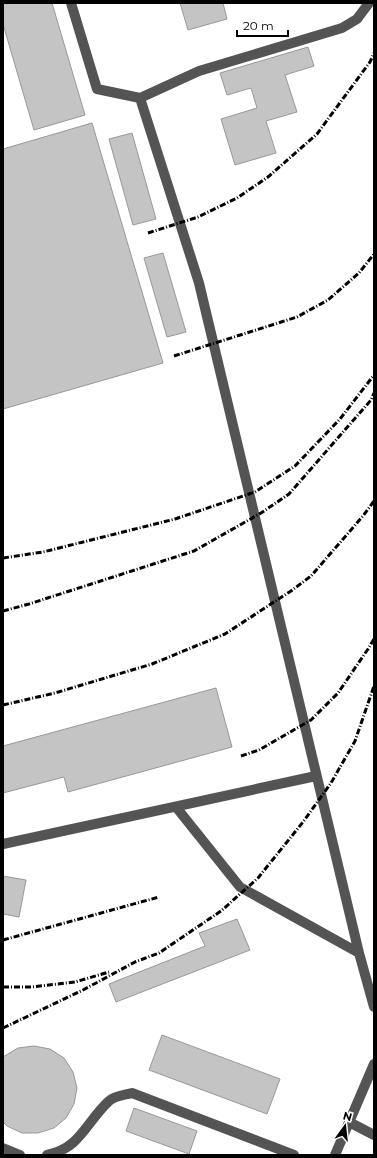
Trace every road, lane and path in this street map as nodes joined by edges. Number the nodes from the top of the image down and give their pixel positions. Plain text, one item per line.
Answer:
1 (71, 3) edge
2 (369, 3) edge
3 (140, 98) junction
4 (316, 776) junction
5 (176, 806) junction
6 (3, 844) edge
7 (359, 953) junction
8 (374, 1007) edge
9 (374, 1064) edge
10 (349, 1122) junction
11 (374, 1135) edge
12 (3, 1148) edge
13 (20, 1155) edge
14 (47, 1155) edge
15 (294, 1155) edge
16 (335, 1155) edge

1 - 3 lane
2 - 3 lane
3 - 4 lane
4 - 5 lane
4 - 7 lane
5 - 6 lane
5 - 7 lane
7 - 8 lane
9 - 10 lane
10 - 11 lane
10 - 16 lane
12 - 13 lane
14 - 15 lane

